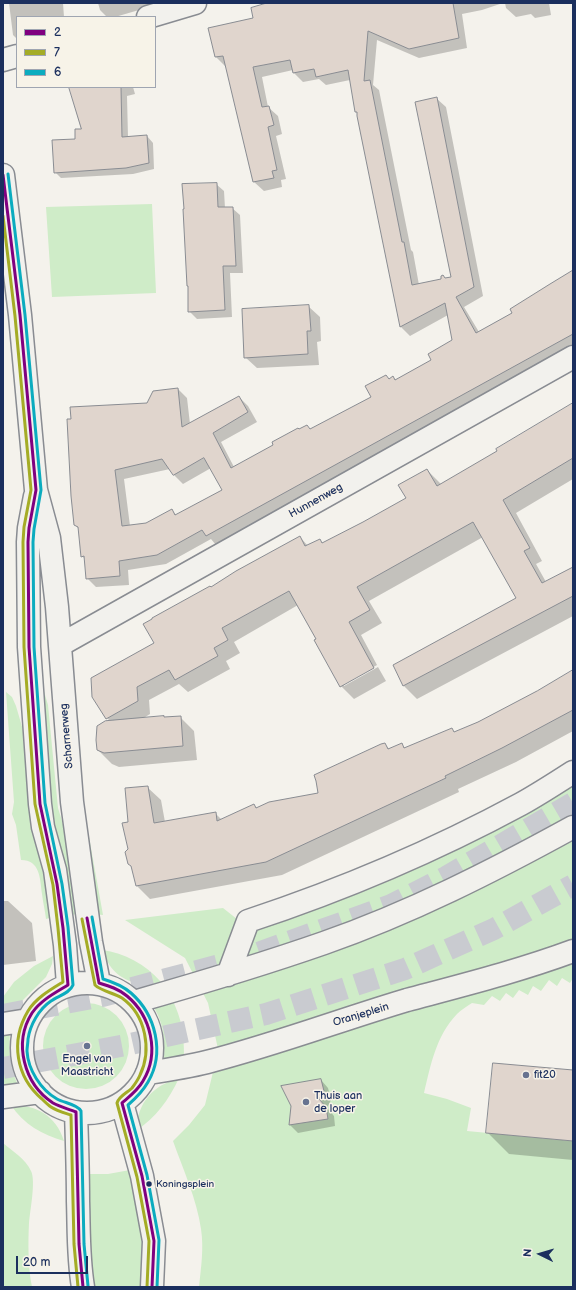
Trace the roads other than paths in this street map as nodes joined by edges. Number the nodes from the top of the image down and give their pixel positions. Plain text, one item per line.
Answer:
1 (195, 3) edge
2 (151, 16) edge
3 (16, 56) edge
4 (3, 60) edge
5 (3, 175) edge
6 (573, 357) edge
7 (36, 490) junction
8 (60, 645) junction
9 (573, 772) edge
10 (573, 827) edge
11 (573, 951) edge
12 (228, 975) junction
13 (99, 983) junction
14 (68, 985) junction
15 (134, 1002) junction
16 (28, 1020) junction
17 (3, 1024) edge
18 (147, 1073) junction
19 (40, 1092) junction
20 (3, 1097) edge
21 (122, 1103) junction
22 (76, 1112) junction
23 (83, 1287) edge
24 (152, 1287) edge

1 - 2 street
3 - 4 street
5 - 7 street, Scharnerweg
6 - 8 street, Hunnenweg
7 - 8 street, Scharnerweg
7 - 14 street, Scharnerweg
8 - 13 street, Scharnerweg
9 - 12 street
10 - 12 street
11 - 18 street, Oranjeplein
12 - 15 street
13 - 14 street
13 - 15 street
14 - 16 street
15 - 18 street
16 - 17 street
16 - 19 street
18 - 21 street
19 - 20 street
19 - 22 street
21 - 22 street
21 - 24 street
22 - 23 street

